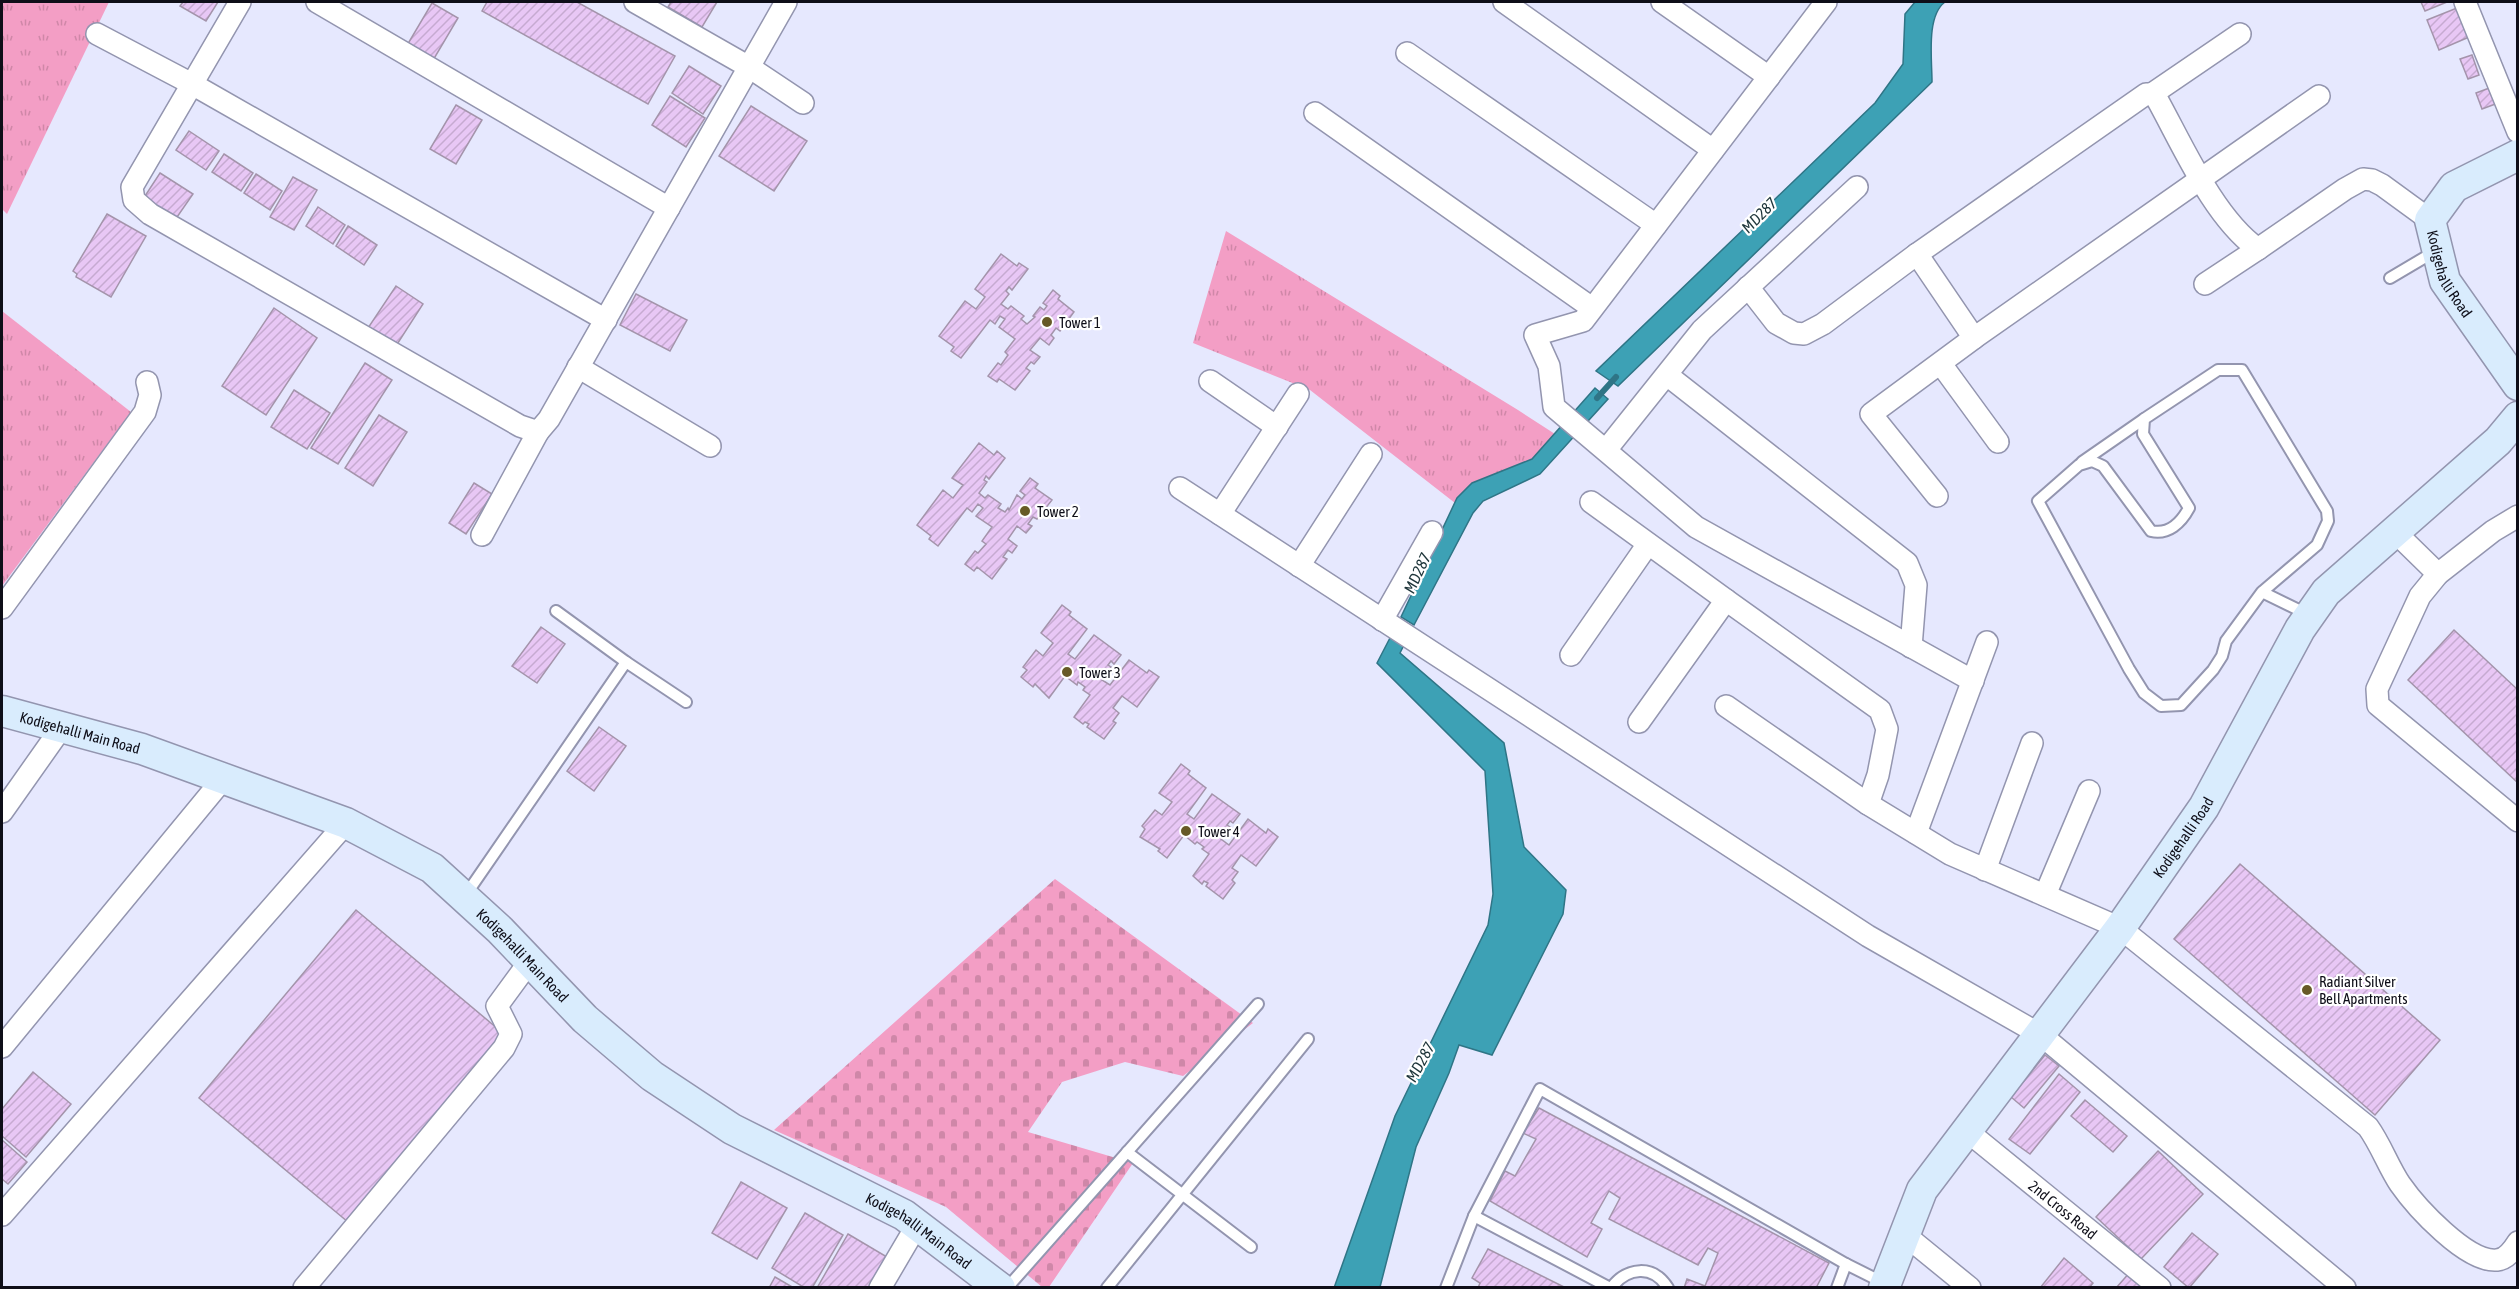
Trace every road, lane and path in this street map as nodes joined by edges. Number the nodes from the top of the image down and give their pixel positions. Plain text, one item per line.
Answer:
1 (240, 2) edge
2 (317, 2) edge
3 (634, 2) edge
4 (786, 2) edge
5 (1504, 2) edge
6 (1662, 2) edge
7 (1824, 2) edge
8 (2465, 2) edge
9 (98, 34) dead end
10 (2240, 34) dead end
11 (1407, 53) dead end
12 (749, 67) junction
13 (1768, 77) junction
14 (192, 84) junction
15 (2152, 94) junction
16 (2319, 96) dead end
17 (803, 103) dead end
18 (1315, 113) dead end
19 (2517, 132) edge
20 (1713, 150) junction
21 (2517, 155) edge
22 (2201, 180) junction
23 (1857, 187) dead end
24 (669, 208) junction
25 (2430, 220) junction
26 (1656, 225) junction
27 (2258, 249) junction
28 (2437, 251) junction
29 (1917, 254) junction
30 (2390, 278) dead end
31 (2205, 284) dead end
32 (1748, 287) junction
33 (1592, 308) junction
34 (606, 320) junction
35 (1974, 338) junction
36 (1941, 364) junction
37 (578, 368) junction
38 (1667, 375) junction
39 (1210, 381) dead end
40 (147, 382) dead end
41 (2517, 385) edge
42 (1298, 394) dead end
43 (2517, 417) edge
44 (2144, 419) junction
45 (1277, 427) junction
46 (538, 432) junction
47 (1998, 442) dead end
48 (1600, 445) junction
49 (710, 446) dead end
50 (1371, 454) dead end
51 (2079, 465) junction
52 (1180, 488) dead end
53 (1937, 496) dead end
54 (1591, 502) dead end
55 (1220, 514) junction
56 (2517, 516) edge
57 (1432, 532) dead end
58 (2395, 532) junction
59 (482, 535) dead end
60 (1648, 544) junction
61 (1299, 566) junction
62 (2438, 574) junction
63 (2262, 592) junction
64 (1726, 600) junction
65 (2, 608) edge
66 (556, 611) dead end
67 (2310, 615) junction
68 (1382, 620) junction
69 (1987, 642) dead end
70 (1911, 647) junction
71 (1571, 655) dead end
72 (626, 662) junction
73 (1973, 681) junction
74 (686, 702) dead end
75 (1726, 706) dead end
76 (2, 711) edge
77 (1639, 722) dead end
78 (62, 728) junction
79 (2032, 743) dead end
80 (223, 779) junction
81 (2090, 791) dead end
82 (1868, 804) junction
83 (2, 812) edge
84 (2517, 821) edge
85 (346, 823) junction
86 (1916, 832) junction
87 (1985, 870) junction
88 (2044, 895) junction
89 (465, 897) junction
90 (2120, 928) junction
91 (530, 961) junction
92 (1258, 1004) dead end
93 (2041, 1035) junction
94 (1308, 1039) dead end
95 (2, 1047) edge
96 (1967, 1131) junction
97 (1127, 1152) junction
98 (1182, 1194) junction
99 (2, 1215) edge
100 (1474, 1216) junction
101 (917, 1225) junction
102 (1905, 1234) junction
103 (2517, 1242) edge
104 (1251, 1247) dead end
105 (1846, 1264) junction
106 (1885, 1286) edge
107 (304, 1287) edge
108 (880, 1287) edge
109 (1000, 1287) edge
110 (1007, 1287) edge
111 (1107, 1287) edge
112 (1446, 1287) edge
113 (1611, 1287) edge
114 (1668, 1287) edge
115 (1838, 1287) edge
116 (1970, 1287) edge
117 (2160, 1287) edge
118 (2345, 1287) edge

1 - 14 street
2 - 24 street
3 - 12 street
4 - 12 street
5 - 20 street
6 - 13 street
7 - 13 street
8 - 19 street
9 - 14 street
10 - 15 street
11 - 26 street
12 - 17 street
12 - 24 street
13 - 20 street
14 - 34 street
14 - 46 street
15 - 22 street
15 - 29 street
16 - 22 street
18 - 33 street
20 - 26 street
21 - 25 street, Kodigehalli Road
22 - 27 street
22 - 35 street
23 - 32 street
24 - 34 street
25 - 27 street
25 - 28 street, Kodigehalli Road
26 - 33 street
27 - 31 street
28 - 30 lane
28 - 41 street, Kodigehalli Road
29 - 32 street
29 - 35 street
32 - 38 street
33 - 48 street
34 - 37 street
35 - 36 street
36 - 47 street
36 - 53 street
37 - 46 street
37 - 49 street
38 - 48 street
38 - 70 street
39 - 45 street
40 - 65 street
42 - 45 street
43 - 58 street, Kodigehalli Road
44 - 51 lane
44 - 51 lane
44 - 63 lane
45 - 55 street
46 - 59 street
48 - 70 street
50 - 61 street
51 - 63 lane
52 - 55 street
54 - 60 street
55 - 61 street
56 - 62 street
57 - 68 street
58 - 62 street
58 - 67 street, Kodigehalli Road
60 - 64 street
60 - 71 street
61 - 68 street
62 - 84 street
63 - 67 lane
64 - 77 street
64 - 82 street
66 - 72 lane
67 - 90 street, Kodigehalli Road
68 - 93 street
69 - 73 street
70 - 73 street
72 - 74 lane
72 - 89 lane
73 - 86 street
75 - 82 street
76 - 78 street, Kodigehalli Main Road
78 - 80 street, Kodigehalli Main Road
78 - 83 street
79 - 87 street
80 - 85 street, Kodigehalli Main Road
80 - 95 street
81 - 88 street
82 - 86 street
85 - 89 street, Kodigehalli Main Road
85 - 99 street
86 - 87 street
87 - 88 street
88 - 90 street
89 - 91 street, Kodigehalli Main Road
90 - 93 street, Kodigehalli Road
90 - 103 street
91 - 101 street, Kodigehalli Main Road
91 - 107 street
92 - 97 lane
93 - 96 street, Kodigehalli Road
93 - 118 street
94 - 98 lane
96 - 102 street, Kodigehalli Road
96 - 117 street, 2nd Cross Road
97 - 98 lane
97 - 110 lane
98 - 104 lane
98 - 111 lane
100 - 105 lane
100 - 112 lane
100 - 113 lane
101 - 108 street
101 - 109 street, Kodigehalli Main Road
102 - 106 street, Kodigehalli Road
102 - 116 street
105 - 106 lane
105 - 115 lane
113 - 114 lane

